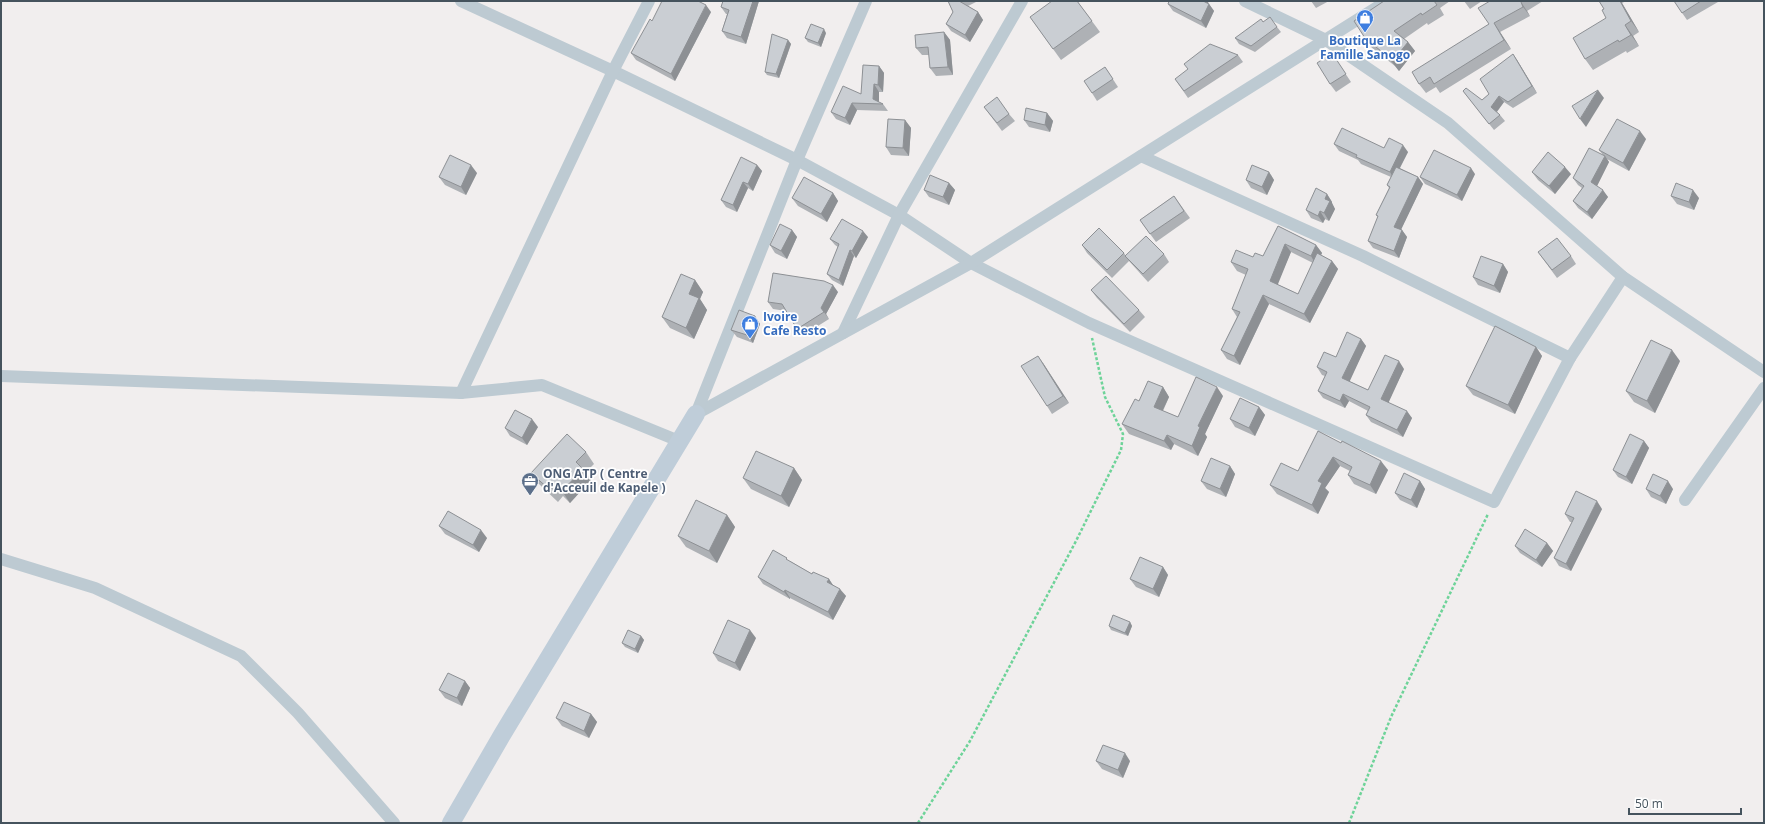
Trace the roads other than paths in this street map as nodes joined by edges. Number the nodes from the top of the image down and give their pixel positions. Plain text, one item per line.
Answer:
1 (461, 1) edge
2 (649, 1) edge
3 (866, 1) edge
4 (1022, 1) edge
5 (1245, 1) edge
6 (1387, 1) edge
7 (1326, 40) junction
8 (613, 71) junction
9 (1141, 156) junction
10 (797, 160) junction
11 (899, 215) junction
12 (971, 263) junction
13 (1623, 277) junction
14 (843, 333) junction
15 (1570, 358) junction
16 (1764, 372) edge
17 (1, 376) edge
18 (1764, 388) edge
19 (461, 393) junction
20 (696, 414) junction
21 (679, 441) junction
22 (1685, 500) dead end
23 (1, 559) edge
24 (394, 823) edge
25 (451, 823) edge

1 - 8 street
2 - 8 street
3 - 10 street
4 - 11 street
5 - 7 street
6 - 7 street
7 - 9 street
7 - 13 street
8 - 10 street
8 - 19 street
9 - 12 street
9 - 15 street
10 - 11 street
10 - 20 street
11 - 12 street
11 - 14 street
12 - 14 street
12 - 15 street
13 - 15 street
13 - 16 street
14 - 20 street
17 - 19 street
18 - 22 street
19 - 21 street
20 - 21 street
21 - 25 street
23 - 24 street

